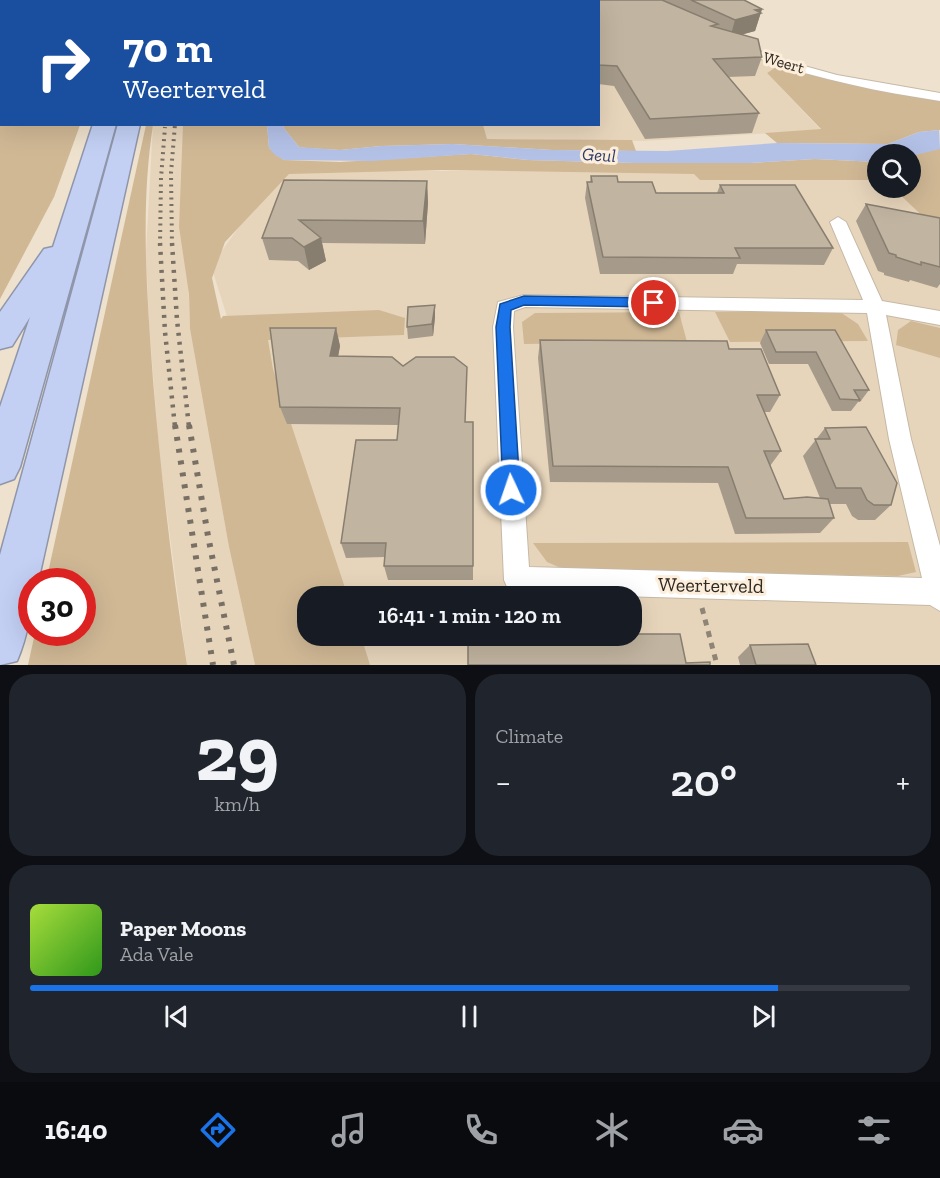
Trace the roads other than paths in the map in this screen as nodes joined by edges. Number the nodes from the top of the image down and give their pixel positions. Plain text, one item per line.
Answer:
1 (721, 39) edge
2 (940, 97) edge
3 (104, 126) edge
4 (129, 126) edge
5 (838, 222) dead end
6 (72, 230) junction
7 (875, 307) junction
8 (940, 318) edge
9 (0, 337) edge
10 (0, 467) edge
11 (939, 594) edge
12 (0, 644) edge

1 - 2 street, Weert
3 - 6 highway
4 - 12 highway
5 - 7 street
6 - 9 highway
6 - 10 highway
7 - 8 street, Weerterveld
7 - 11 street, Weerterveld
7 - 11 street, Weerterveld

